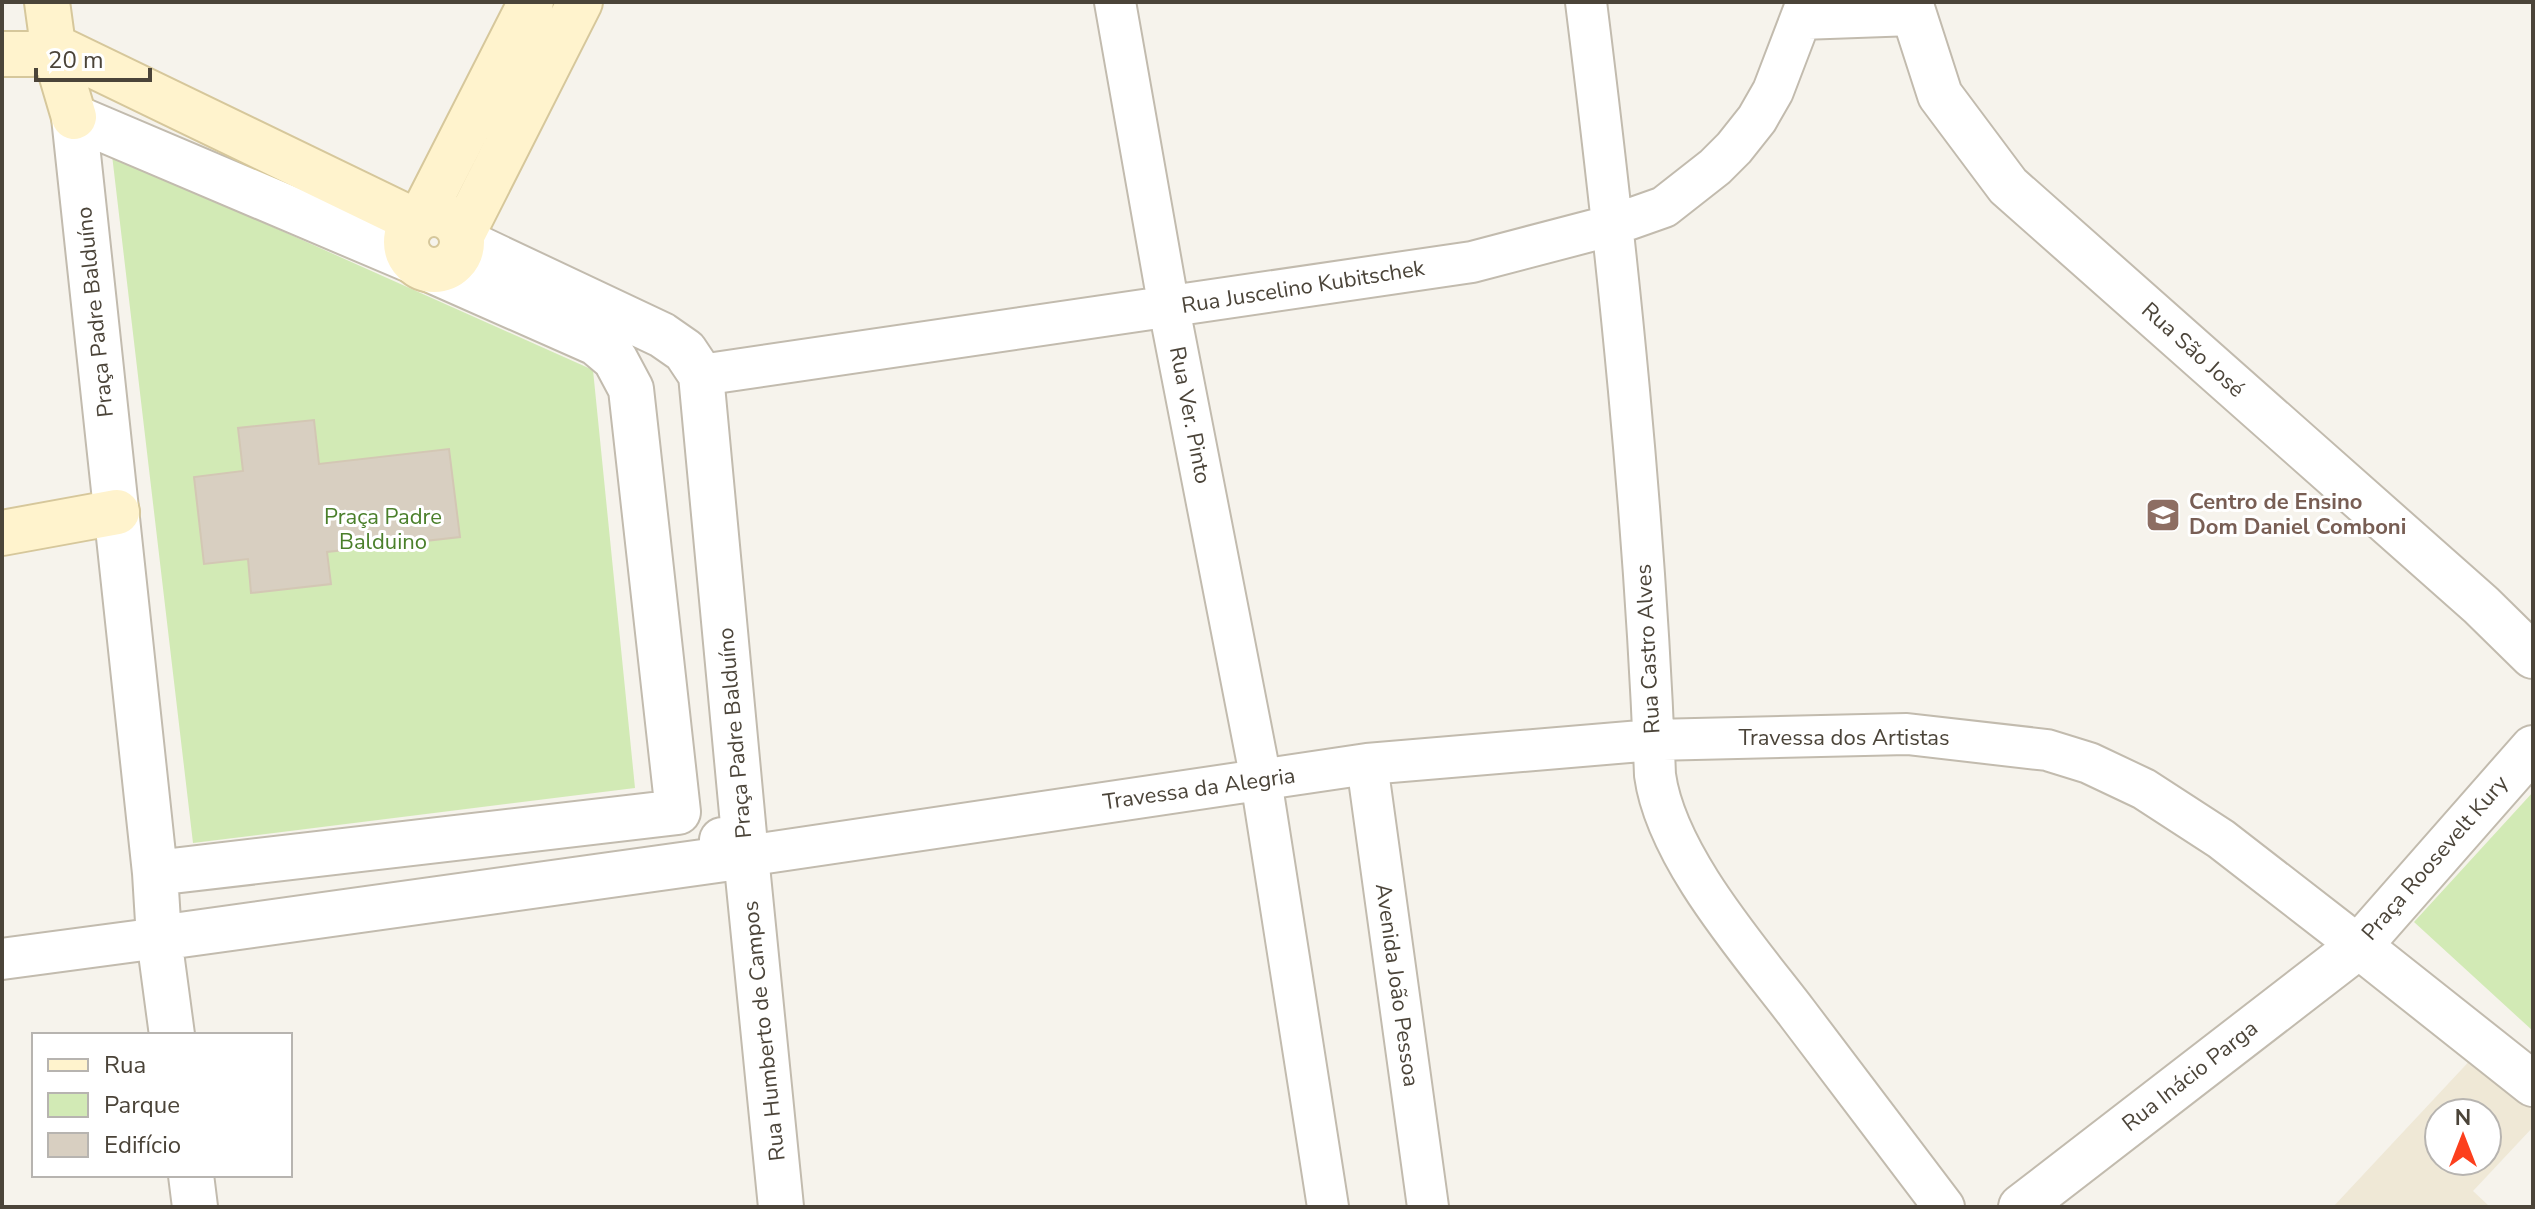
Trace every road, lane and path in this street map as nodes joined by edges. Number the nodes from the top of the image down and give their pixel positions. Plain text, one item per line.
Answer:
1 (47, 2) edge
2 (531, 2) edge
3 (580, 2) edge
4 (1115, 2) edge
5 (1586, 2) edge
6 (1911, 9) edge
7 (1804, 11) edge
8 (53, 46) junction
9 (2, 57) edge
10 (74, 117) junction
11 (1613, 225) junction
12 (462, 238) junction
13 (420, 242) junction
14 (1169, 308) junction
15 (701, 375) junction
16 (117, 512) junction
17 (2, 533) edge
18 (2533, 656) edge
19 (1653, 740) junction
20 (2533, 748) edge
21 (1367, 764) junction
22 (1261, 780) junction
23 (678, 812) junction
24 (746, 856) junction
25 (155, 873) junction
26 (159, 938) junction
27 (2359, 946) junction
28 (2, 959) edge
29 (172, 1033) edge
30 (2533, 1084) edge
31 (191, 1177) edge
32 (195, 1207) edge
33 (781, 1207) edge
34 (1328, 1207) edge
35 (1428, 1207) edge
36 (1944, 1207) edge
37 (2021, 1207) edge

1 - 8 main road
2 - 13 main road
3 - 12 main road
4 - 14 street, Rua Ver. Pinto
5 - 11 street, Rua Castro Alves
6 - 7 street, Rua Juscelino Kubitschek
6 - 18 street, Rua São José
7 - 11 street, Rua Juscelino Kubitschek
8 - 9 main road
8 - 10 main road
8 - 13 main road
9 - 10 main road
10 - 13 street
10 - 16 street, Praça Padre Balduíno
11 - 14 street, Rua Juscelino Kubitschek
11 - 19 street, Rua Castro Alves
12 - 13 main road
12 - 15 street
13 - 23 street
14 - 15 street, Rua Juscelino Kubitschek
14 - 22 street, Rua Ver. Pinto
15 - 24 street, Praça Padre Balduíno
16 - 17 main road
16 - 25 street, Praça Padre Balduíno
19 - 21 street, Travessa da Alegria
19 - 27 street, Travessa dos Artistas
19 - 36 street, Rua Castro Alves
20 - 27 street, Praça Roosevelt Kury
21 - 22 street, Travessa da Alegria
21 - 35 street, Avenida João Pessoa
22 - 24 street, Travessa da Alegria
22 - 34 street
23 - 24 street
23 - 25 street
24 - 26 street, Praça Padre Balduíno
24 - 33 street, Rua Humberto de Campos
25 - 26 street, Praça Padre Balduíno
26 - 28 street
26 - 29 street
27 - 30 street, Praça Roosevelt Kury
27 - 37 street, Rua Inácio Parga
31 - 32 street

